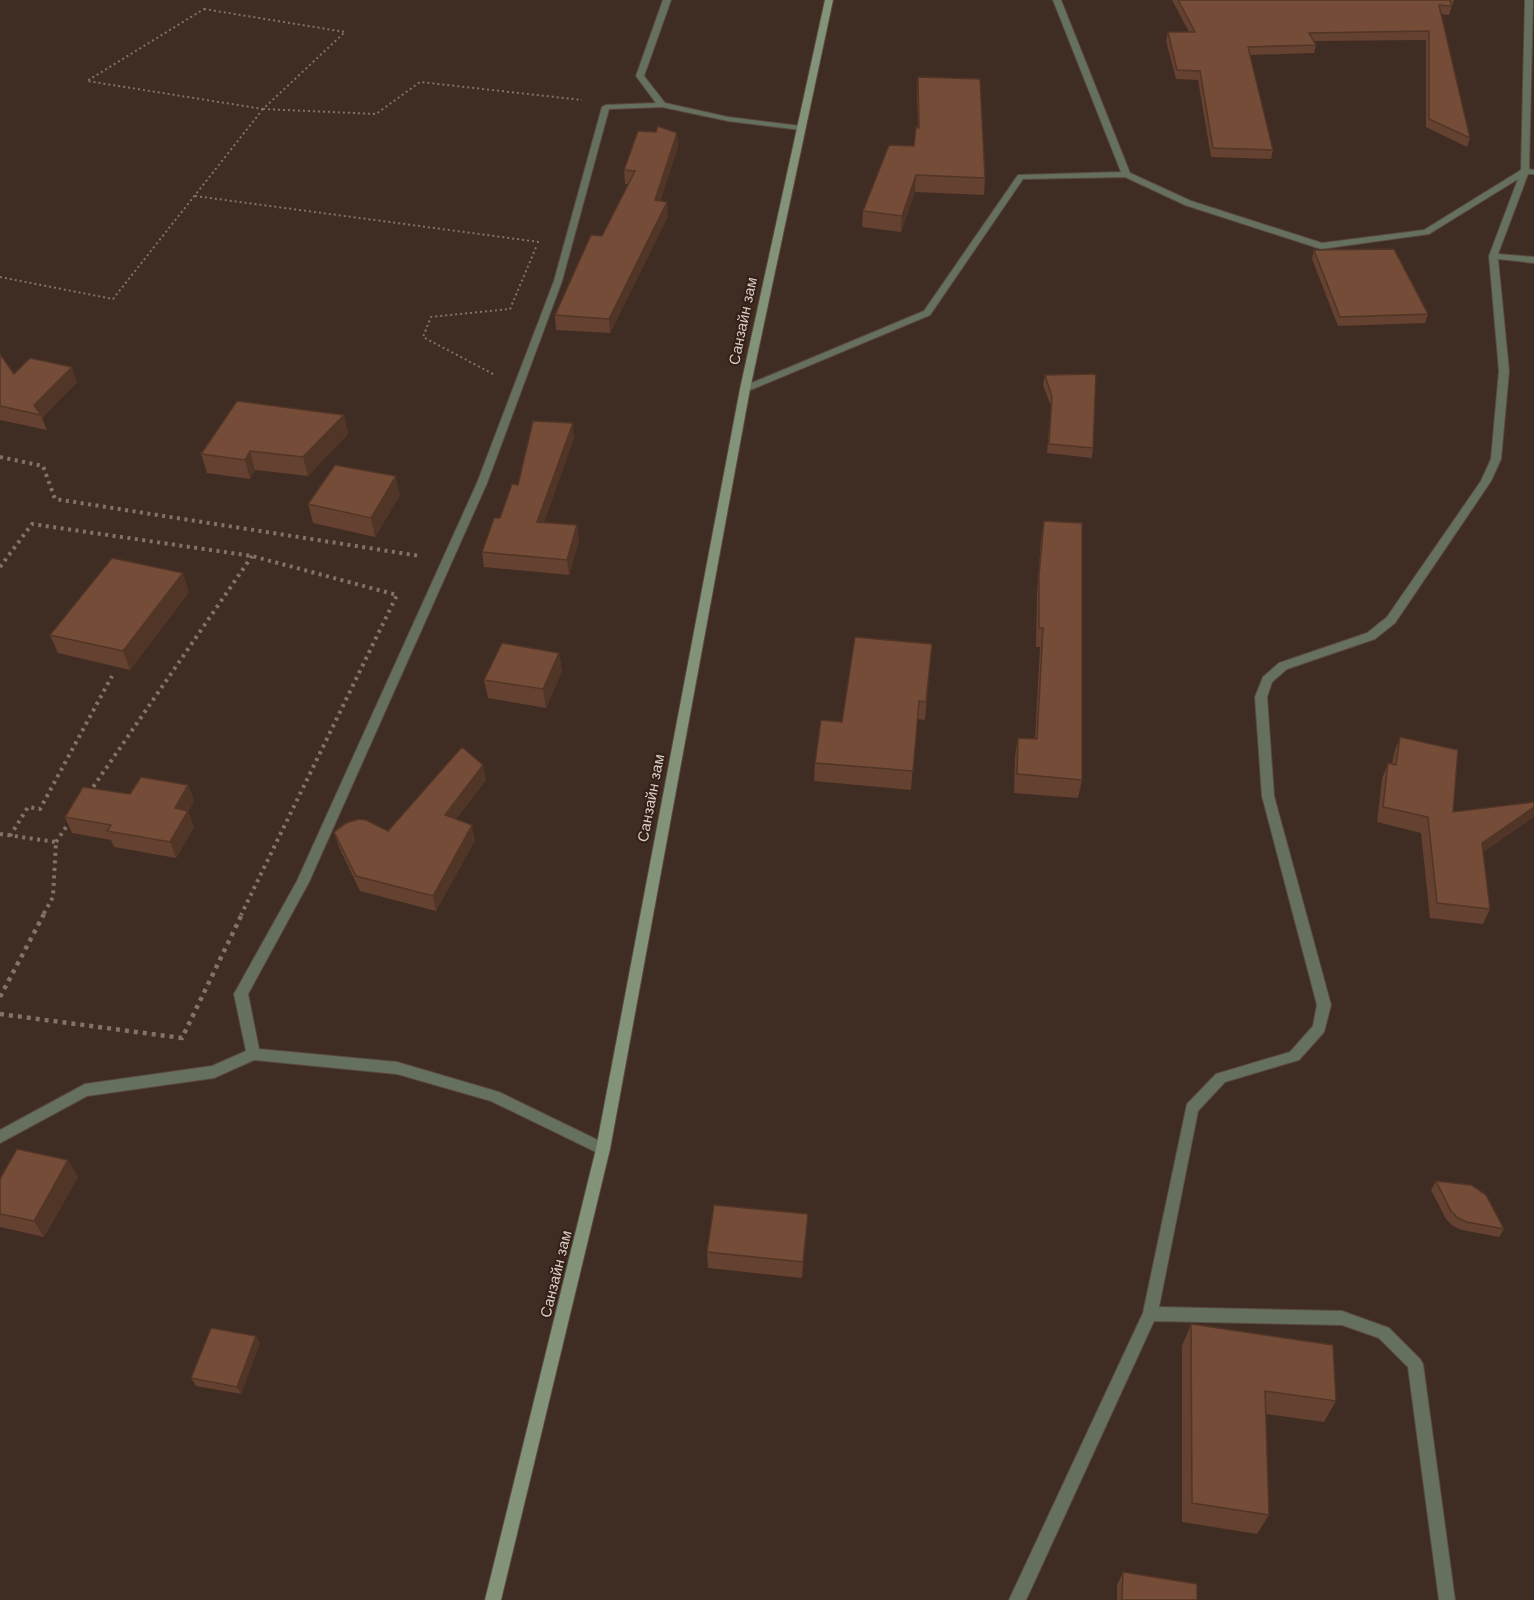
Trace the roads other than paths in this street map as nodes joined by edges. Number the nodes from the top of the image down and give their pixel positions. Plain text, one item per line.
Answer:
1 (667, 0) edge
2 (829, 0) edge
3 (1057, 0) edge
4 (1529, 0) edge
5 (662, 105) junction
6 (801, 128) junction
7 (1529, 171) edge
8 (1126, 174) junction
9 (1493, 256) junction
10 (1534, 260) edge
11 (745, 389) junction
12 (253, 1054) junction
13 (0, 1137) edge
14 (603, 1149) junction
15 (1150, 1314) junction
16 (493, 1600) edge
17 (1017, 1600) edge
18 (1447, 1600) edge

1 - 5 street
2 - 6 main road, Санзайн зам
3 - 8 street
4 - 7 street
5 - 6 street
5 - 12 street
6 - 11 main road, Санзайн зам
7 - 8 street
7 - 9 street
8 - 11 street
9 - 10 street
9 - 15 street
11 - 14 main road, Санзайн зам
12 - 13 street
12 - 14 street
14 - 16 main road, Санзайн зам
15 - 17 street
15 - 18 street

